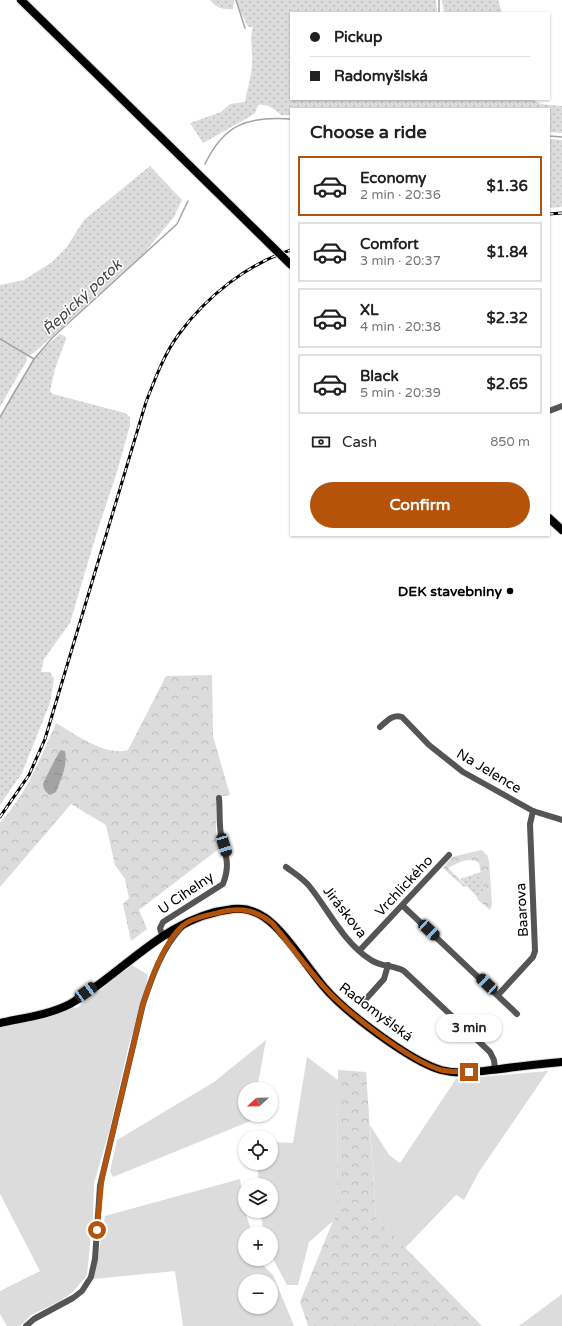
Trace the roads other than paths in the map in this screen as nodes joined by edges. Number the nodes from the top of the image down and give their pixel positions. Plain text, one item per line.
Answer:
1 (21, 0) edge
2 (290, 264) edge
3 (562, 406) edge
4 (550, 412) edge
5 (550, 519) edge
6 (562, 530) edge
7 (380, 727) dead end
8 (219, 798) dead end
9 (533, 811) junction
10 (562, 820) edge
11 (449, 855) dead end
12 (286, 867) dead end
13 (403, 906) junction
14 (167, 937) junction
15 (360, 950) junction
16 (388, 965) junction
17 (498, 995) junction
18 (366, 999) dead end
19 (517, 1014) dead end
20 (0, 1023) edge
21 (562, 1062) edge
22 (495, 1069) junction
23 (26, 1326) edge

1 - 2 main road, bridge
3 - 4 street
5 - 6 main road
7 - 9 street, Na Jelence
8 - 14 street, U Cihelny
9 - 10 street, Na Jelence
9 - 17 street, Baarova
11 - 13 street, Vrchlického
12 - 15 street, Jiráskova
13 - 15 street, Vrchlického
13 - 17 street
14 - 20 main road, Radomyšlská
14 - 22 main road, Radomyšlská
14 - 23 street
15 - 16 street, Jiráskova
16 - 18 street
16 - 22 street, Jiráskova
17 - 19 street
21 - 22 main road, Radomyšlská

